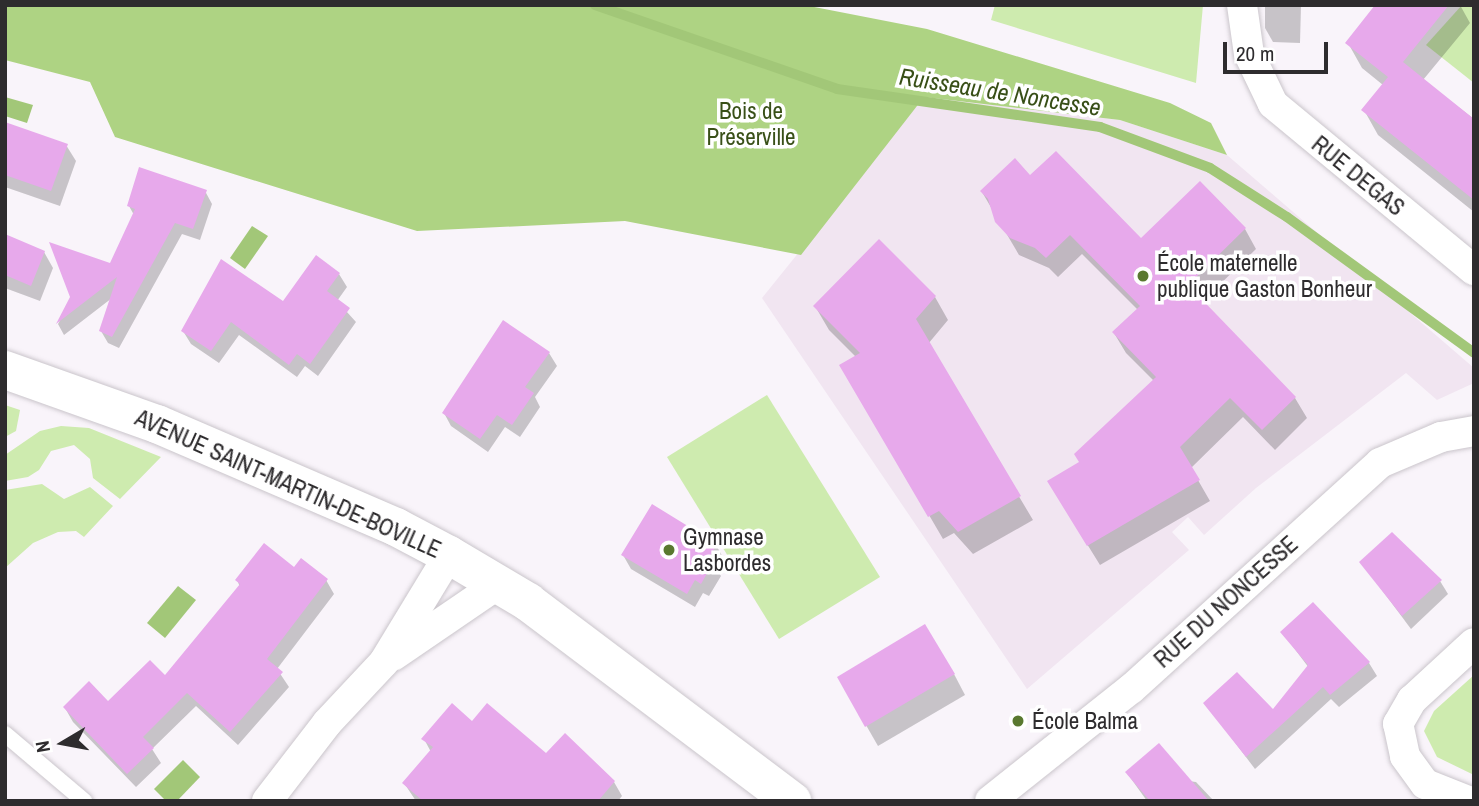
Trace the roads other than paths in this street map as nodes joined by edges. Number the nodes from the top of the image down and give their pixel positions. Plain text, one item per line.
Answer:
1 (1242, 5) edge
2 (1474, 270) edge
3 (5, 370) edge
4 (1474, 431) edge
5 (449, 555) junction
6 (498, 584) junction
7 (1474, 643) edge
8 (384, 662) junction
9 (5, 734) edge
10 (84, 801) edge
11 (267, 801) edge
12 (792, 801) edge
13 (990, 801) edge
14 (1468, 801) edge

1 - 2 street, RUE DEGAS
3 - 5 street, AVENUE SAINT-MARTIN-DE-BOVILLE
4 - 13 street, RUE DU NONCESSE
5 - 6 street, AVENUE SAINT-MARTIN-DE-BOVILLE
5 - 8 street
6 - 8 street
6 - 12 street, AVENUE SAINT-MARTIN-DE-BOVILLE
7 - 14 street
8 - 11 street
9 - 10 lane

